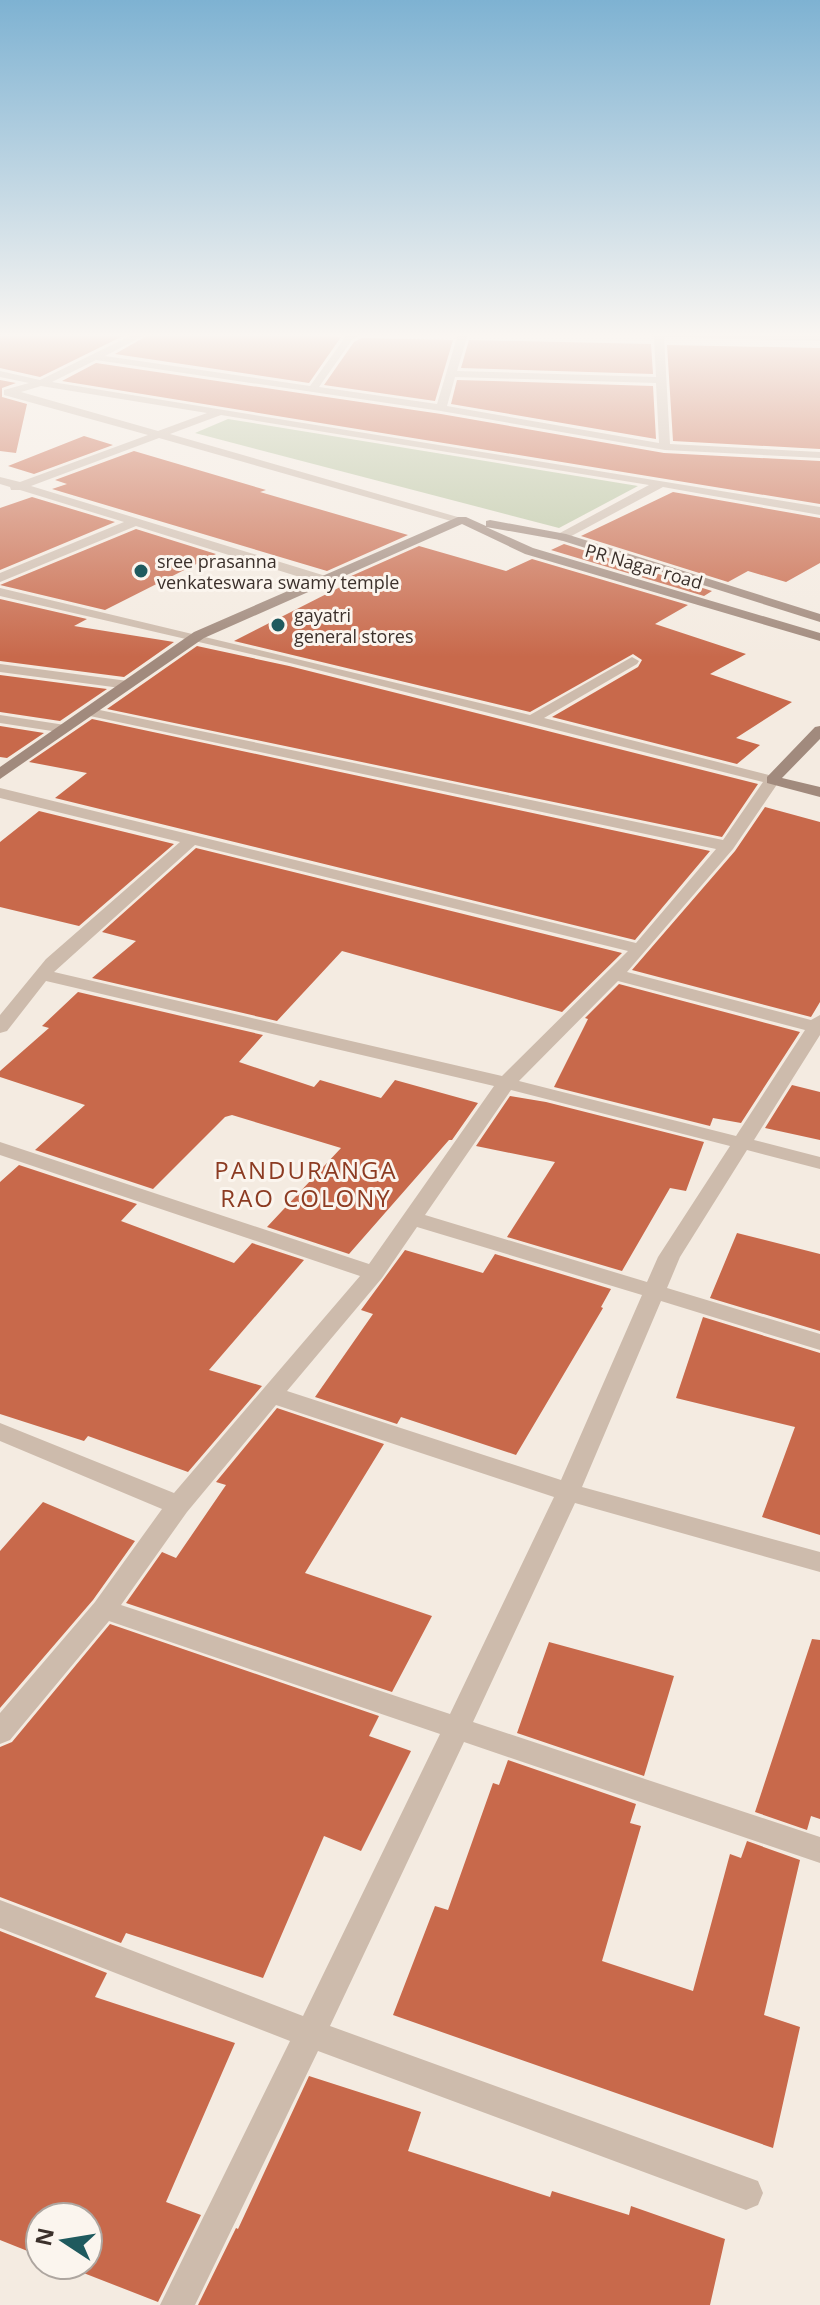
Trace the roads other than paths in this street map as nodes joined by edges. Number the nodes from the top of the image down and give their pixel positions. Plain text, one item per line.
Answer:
1 (144, 442) edge
2 (185, 442) edge
3 (398, 442) edge
4 (634, 442) edge
5 (665, 442) edge
6 (665, 447) junction
7 (820, 455) edge
8 (0, 480) edge
9 (661, 483) junction
10 (18, 487) junction
11 (0, 494) edge
12 (820, 511) edge
13 (462, 520) junction
14 (134, 522) junction
15 (562, 537) junction
16 (0, 578) edge
17 (324, 580) junction
18 (0, 592) edge
19 (820, 618) edge
20 (199, 635) junction
21 (820, 637) edge
22 (632, 661) dead end
23 (0, 668) edge
24 (128, 685) junction
25 (90, 712) junction
26 (0, 719) edge
27 (531, 720) junction
28 (65, 729) junction
29 (820, 730) edge
30 (0, 774) edge
31 (772, 780) junction
32 (820, 792) edge
33 (0, 793) edge
34 (191, 840) junction
35 (727, 846) junction
36 (640, 949) junction
37 (42, 975) junction
38 (617, 975) junction
39 (819, 1025) edge
40 (0, 1027) edge
41 (506, 1083) junction
42 (742, 1143) junction
43 (0, 1148) edge
44 (820, 1163) edge
45 (414, 1219) junction
46 (374, 1273) junction
47 (654, 1293) junction
48 (820, 1342) edge
49 (272, 1395) junction
50 (0, 1432) edge
51 (568, 1492) junction
52 (178, 1505) junction
53 (820, 1562) edge
54 (104, 1609) junction
55 (457, 1728) junction
56 (0, 1732) edge
57 (820, 1850) edge
58 (0, 1914) edge
59 (311, 2034) junction
60 (746, 2193) dead end
61 (177, 2305) edge

1 - 10 street
2 - 13 street, PR Nagar road
3 - 9 street
4 - 6 street
5 - 6 street
6 - 7 street
8 - 10 street
9 - 12 street
9 - 15 street
10 - 11 street
10 - 14 street
13 - 15 street, PR Nagar road
13 - 17 street
13 - 21 street, PR Nagar road
14 - 16 street
14 - 17 street
15 - 19 street, PR Nagar road
17 - 20 street
18 - 20 street
20 - 24 street
20 - 27 street
22 - 27 street
23 - 24 street
24 - 25 street
25 - 28 street
25 - 35 street
26 - 28 street
27 - 31 street
28 - 30 street
29 - 31 street
31 - 32 street
31 - 35 street
33 - 34 street
34 - 36 street
34 - 37 street
35 - 36 street
36 - 38 street
37 - 40 street
37 - 41 street
38 - 39 street
38 - 41 street
39 - 42 street
41 - 42 street
41 - 45 street
42 - 44 street
42 - 47 street
43 - 46 street
45 - 46 street
45 - 47 street
46 - 49 street
47 - 48 street
47 - 51 street
49 - 51 street
49 - 52 street
50 - 52 street
51 - 53 street
51 - 55 street
52 - 54 street
54 - 55 street
54 - 56 street
55 - 57 street
55 - 59 street
58 - 59 street
59 - 60 street
59 - 61 street

